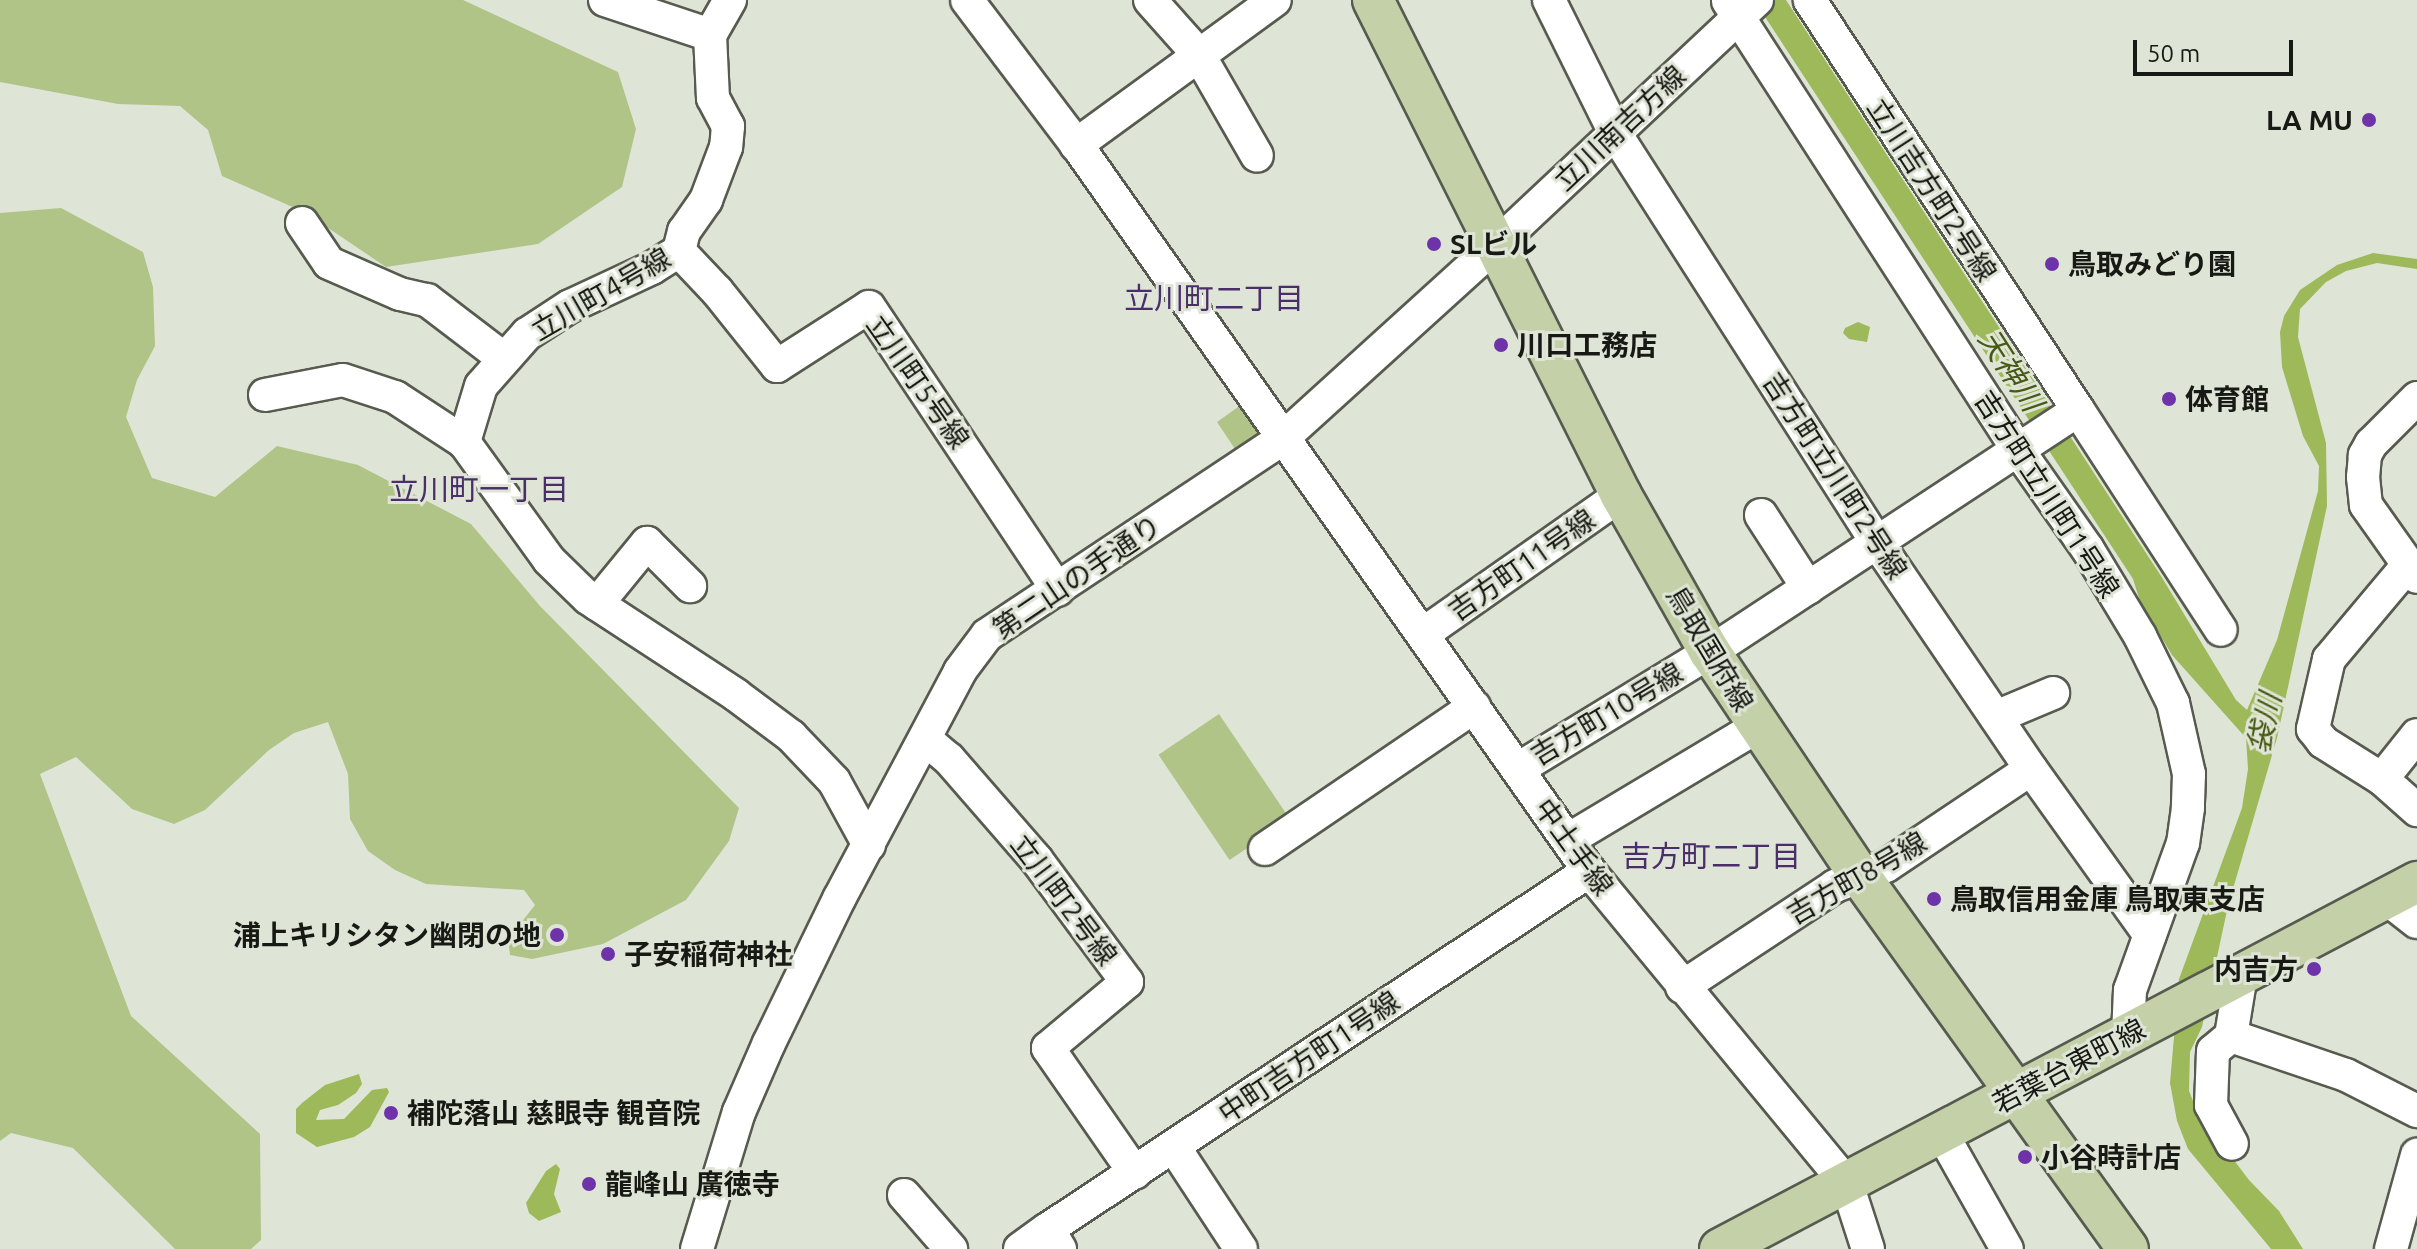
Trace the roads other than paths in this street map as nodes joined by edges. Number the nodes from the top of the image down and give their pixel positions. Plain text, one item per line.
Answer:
1 (605, 0) edge
2 (730, 0) edge
3 (967, 0) edge
4 (1150, 0) edge
5 (1275, 0) edge
6 (1373, 0) edge
7 (1549, 0) edge
8 (1810, 0) edge
9 (1742, 7) edge
10 (710, 35) junction
11 (1199, 55) junction
12 (1615, 133) junction
13 (1076, 145) junction
14 (1257, 156) dead end
15 (302, 223) dead end
16 (1496, 245) junction
17 (679, 251) junction
18 (503, 358) junction
19 (265, 395) dead end
20 (2417, 398) edge
21 (2074, 413) junction
22 (1283, 438) junction
23 (464, 442) junction
24 (2022, 448) junction
25 (1621, 495) junction
26 (1761, 515) dead end
27 (1878, 544) junction
28 (2413, 571) edge
29 (690, 586) dead end
30 (1808, 588) junction
31 (1058, 590) junction
32 (597, 604) junction
33 (2221, 630) dead end
34 (1423, 634) junction
35 (1710, 652) junction
36 (2053, 693) dead end
37 (1474, 707) junction
38 (1996, 717) junction
39 (1757, 727) junction
40 (2417, 735) edge
41 (925, 739) junction
42 (1518, 769) junction
43 (2031, 769) junction
44 (2382, 779) junction
45 (2417, 810) edge
46 (1568, 840) junction
47 (869, 845) junction
48 (1265, 849) dead end
49 (1589, 871) junction
50 (1860, 876) junction
51 (2402, 890) edge
52 (2417, 922) edge
53 (2150, 935) junction
54 (2234, 979) junction
55 (1682, 987) junction
56 (2135, 1032) junction
57 (2231, 1036) junction
58 (2016, 1093) junction
59 (2417, 1111) edge
60 (1941, 1132) junction
61 (2232, 1144) dead end
62 (1174, 1147) junction
63 (2417, 1155) edge
64 (1135, 1173) junction
65 (1847, 1184) junction
66 (904, 1195) dead end
67 (1054, 1239) edge
68 (697, 1249) edge
69 (951, 1249) edge
70 (1020, 1249) edge
71 (1241, 1249) edge
72 (1720, 1249) edge
73 (1868, 1249) edge
74 (2007, 1249) edge
75 (2128, 1249) edge
76 (2391, 1249) edge

1 - 10 street
2 - 10 street
3 - 13 street
4 - 11 street
5 - 11 street
6 - 16 main road, 鳥取国府線
7 - 12 street, 吉方町立川町2号線
8 - 21 street, 立川吉方町2号線
9 - 12 street, 立川南吉方線
9 - 24 street, 吉方町立川町1号線
10 - 17 street, 立川町4号線
11 - 13 street
11 - 14 street
12 - 16 street, 立川南吉方線
12 - 27 street, 吉方町立川町2号線
13 - 22 street
15 - 18 street
16 - 22 street, 立川南吉方線
16 - 25 main road, 鳥取国府線
17 - 18 street, 立川町4号線
17 - 31 street, 立川町5号線
18 - 23 street, 立川町4号線
19 - 23 street
20 - 28 street
21 - 24 street, 吉方町10号線
21 - 33 street, 立川吉方町2号線
22 - 31 street, 第二山の手通り
22 - 34 street, 中土手線
23 - 32 street
24 - 27 street, 吉方町10号線
24 - 53 street, 吉方町立川町1号線
25 - 34 street, 吉方町11号線
25 - 35 main road, 鳥取国府線
26 - 30 street
27 - 30 street, 吉方町10号線
27 - 38 street, 吉方町立川町2号線
28 - 44 street
29 - 32 street
30 - 35 street, 吉方町10号線
31 - 41 street, 第二山の手通り
32 - 47 street
34 - 37 street, 中土手線
35 - 39 main road, 鳥取国府線
35 - 42 street, 吉方町10号線
36 - 38 street
37 - 42 street, 中土手線
37 - 48 street
38 - 43 street, 吉方町立川町2号線
39 - 46 street
39 - 50 main road, 鳥取国府線
40 - 44 street
41 - 47 street, 第二山の手通り
41 - 64 street, 立川町2号線
42 - 46 street, 中土手線
43 - 50 street, 吉方町8号線
43 - 53 street, 吉方町立川町2号線
44 - 45 street
46 - 49 street, 中土手線
47 - 68 street, 第二山の手通り
49 - 55 street, 中土手線
49 - 62 street, 中町吉方町1号線
50 - 55 street, 吉方町8号線
50 - 58 main road, 鳥取国府線
51 - 52 street
51 - 54 main road, 若葉台東町線
53 - 56 street, 吉方町立川町1号線
54 - 56 main road, 若葉台東町線
54 - 57 street
55 - 65 street, 中土手線
56 - 58 main road, 若葉台東町線
57 - 59 street
57 - 61 street
58 - 60 main road, 若葉台東町線
58 - 75 main road, 鳥取国府線
60 - 65 main road, 若葉台東町線
60 - 74 street
62 - 64 street, 中町吉方町1号線
62 - 71 street
63 - 76 street
64 - 67 street, 中町吉方町1号線
65 - 72 main road, 若葉台東町線
65 - 73 street, 中土手線
66 - 69 street
67 - 70 street, 中町吉方町1号線

